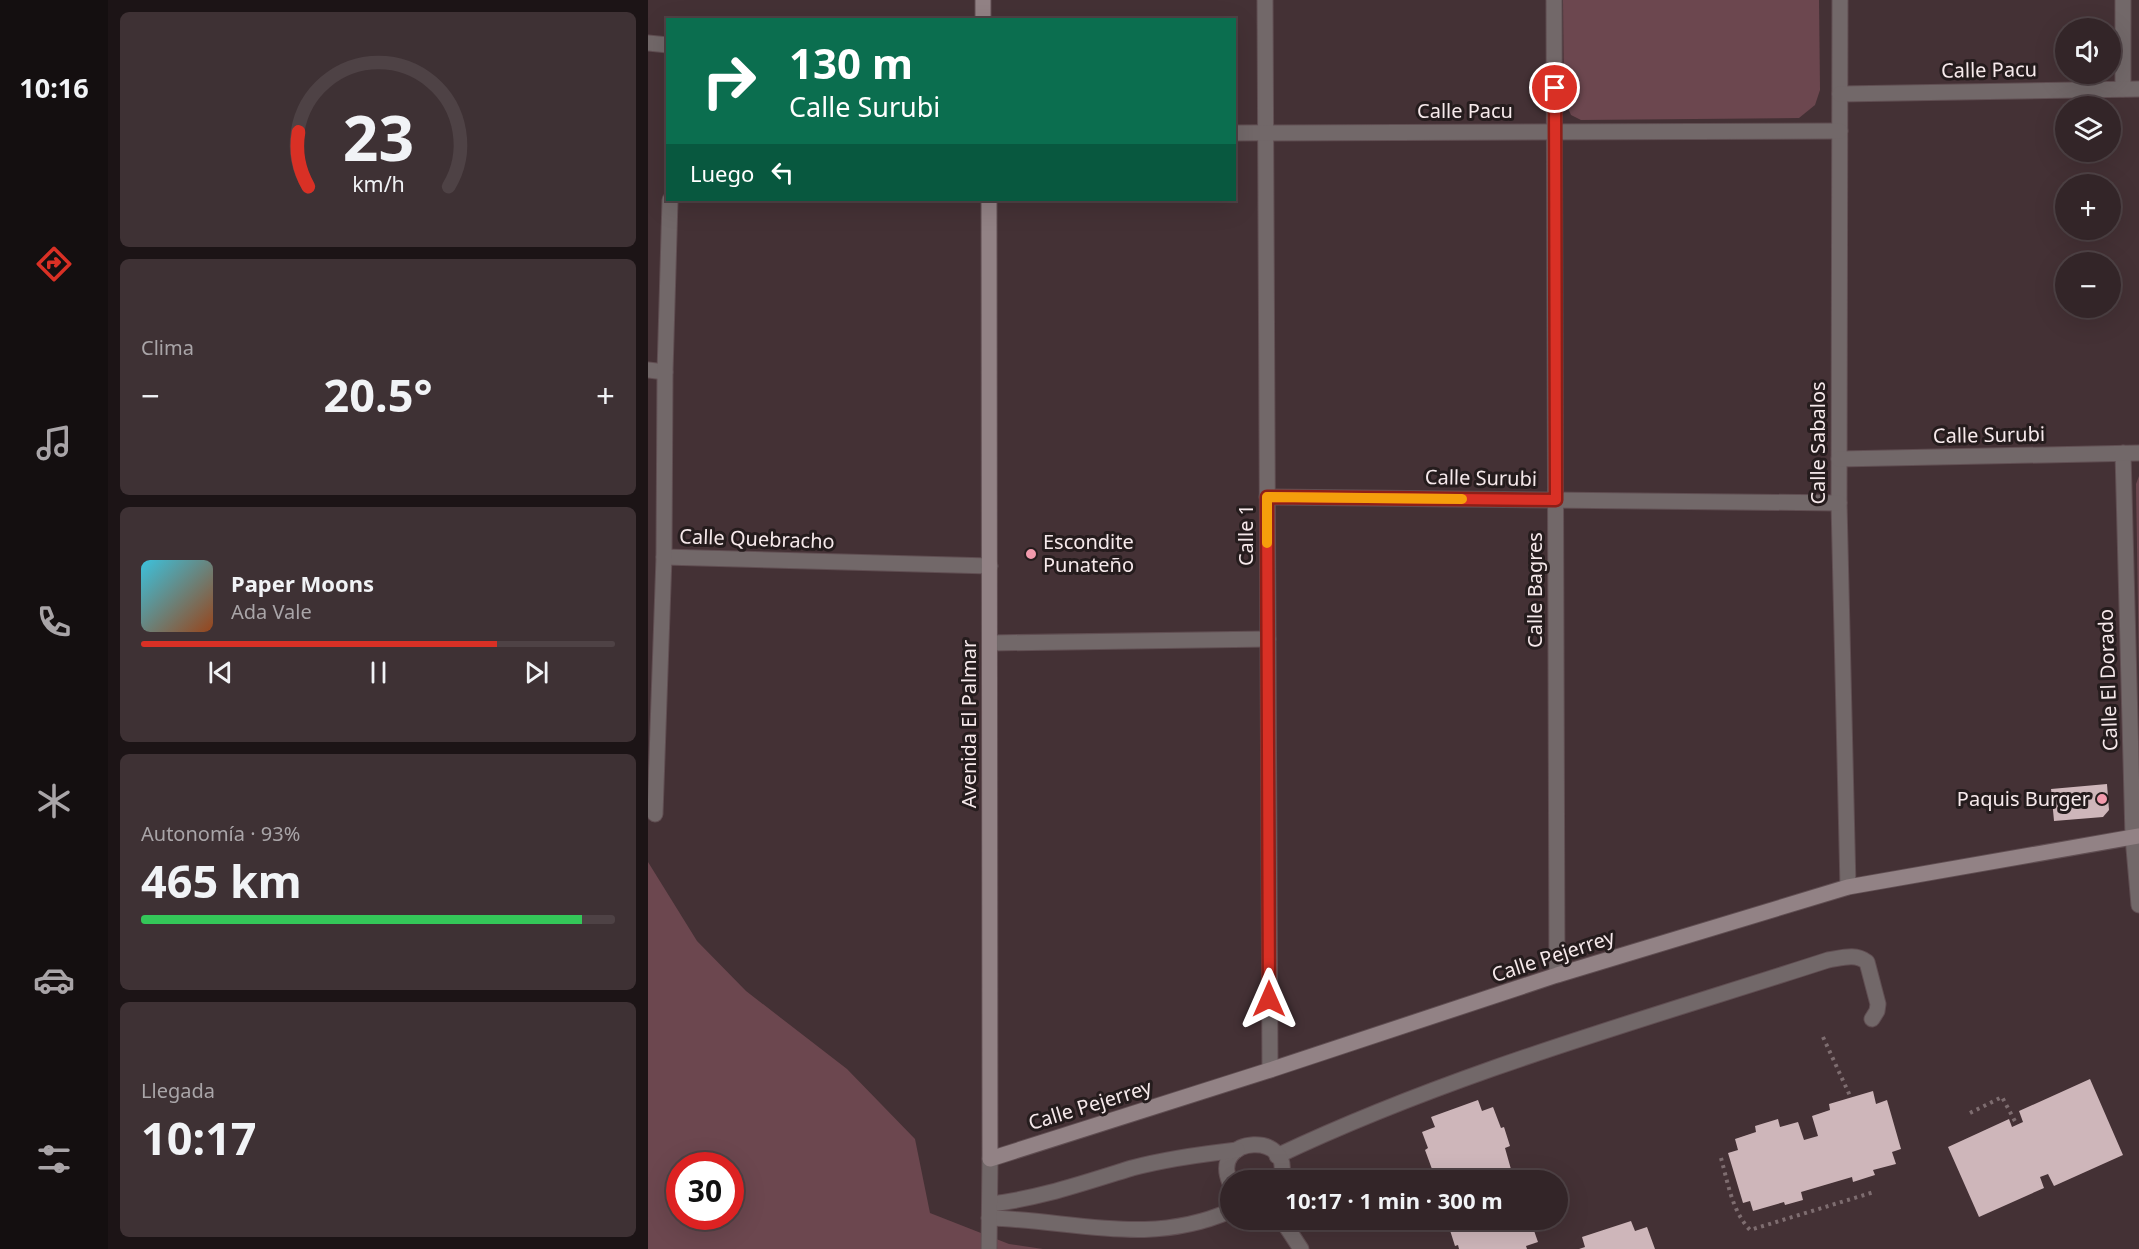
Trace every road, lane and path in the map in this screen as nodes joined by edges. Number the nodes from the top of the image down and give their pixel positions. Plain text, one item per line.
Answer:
1 (983, 0) edge
2 (1265, 0) edge
3 (1554, 0) edge
4 (1840, 0) edge
5 (2123, 0) edge
6 (983, 18) edge
7 (648, 44) edge
8 (666, 45) edge
9 (2131, 89) edge
10 (1840, 94) junction
11 (1840, 131) junction
12 (1555, 132) junction
13 (1236, 133) edge
14 (1266, 133) junction
15 (670, 201) edge
16 (989, 201) edge
17 (648, 370) edge
18 (665, 372) junction
19 (2123, 453) junction
20 (2139, 453) edge
21 (1839, 459) junction
22 (1267, 497) junction
23 (1556, 500) junction
24 (1839, 503) junction
25 (664, 557) junction
26 (990, 566) junction
27 (1268, 639) junction
28 (990, 643) junction
29 (654, 675) edge
30 (655, 814) dead end
31 (2136, 836) edge
32 (1848, 887) junction
33 (2139, 904) edge
34 (1557, 975) junction
35 (1872, 1019) dead end
36 (1823, 1037) dead end
37 (1270, 1070) junction
38 (1851, 1098) dead end
39 (1970, 1113) dead end
40 (2017, 1125) dead end
41 (1237, 1150) junction
42 (1277, 1156) junction
43 (1721, 1158) dead end
44 (990, 1159) junction
45 (1227, 1170) edge
46 (1281, 1170) edge
47 (1874, 1192) dead end
48 (989, 1211) junction
49 (1220, 1216) edge
50 (1289, 1230) edge
51 (989, 1249) edge
52 (1301, 1249) edge

1 - 6 street
2 - 14 street, Calle 1
3 - 12 street, Calle Bagres
4 - 10 street, Calle Sabalos
5 - 9 street
7 - 8 street
9 - 10 street, Calle Pacu
10 - 11 street, Calle Sabalos
11 - 12 street, Calle Pacu
11 - 21 street, Calle Sabalos
12 - 14 street, Calle Pacu
12 - 23 street, Calle Bagres
13 - 14 street, Calle Pacu
14 - 22 street, Calle 1
15 - 18 street, Calle Quebracho
16 - 26 street, Avenida El Palmar
17 - 18 street
18 - 25 street, Calle Quebracho
19 - 20 street, Calle Surubi
19 - 21 street, Calle Surubi
19 - 31 street, Calle El Dorado
21 - 24 street, Calle Sabalos
22 - 23 street, Calle Surubi
22 - 27 street, Calle 1
23 - 24 street, Calle Surubi
23 - 34 street, Calle Bagres
24 - 32 street, Calle Sabalos
25 - 26 street, Calle Quebracho
25 - 29 street
26 - 28 street, Avenida El Palmar
27 - 28 street
27 - 37 street, Calle 1
28 - 44 street, Avenida El Palmar
29 - 30 street
31 - 32 street, Calle Pejerrey
31 - 33 street, Calle El Dorado
32 - 34 street, Calle Pejerrey
34 - 37 street, Calle Pejerrey
35 - 42 street
36 - 38 path
37 - 44 street, Calle Pejerrey
39 - 40 path
41 - 42 street
41 - 45 street
41 - 48 street
42 - 46 street
43 - 47 path
44 - 48 street, Avenida El Palmar
48 - 49 street
48 - 51 street, Avenida El Palmar
50 - 52 street

